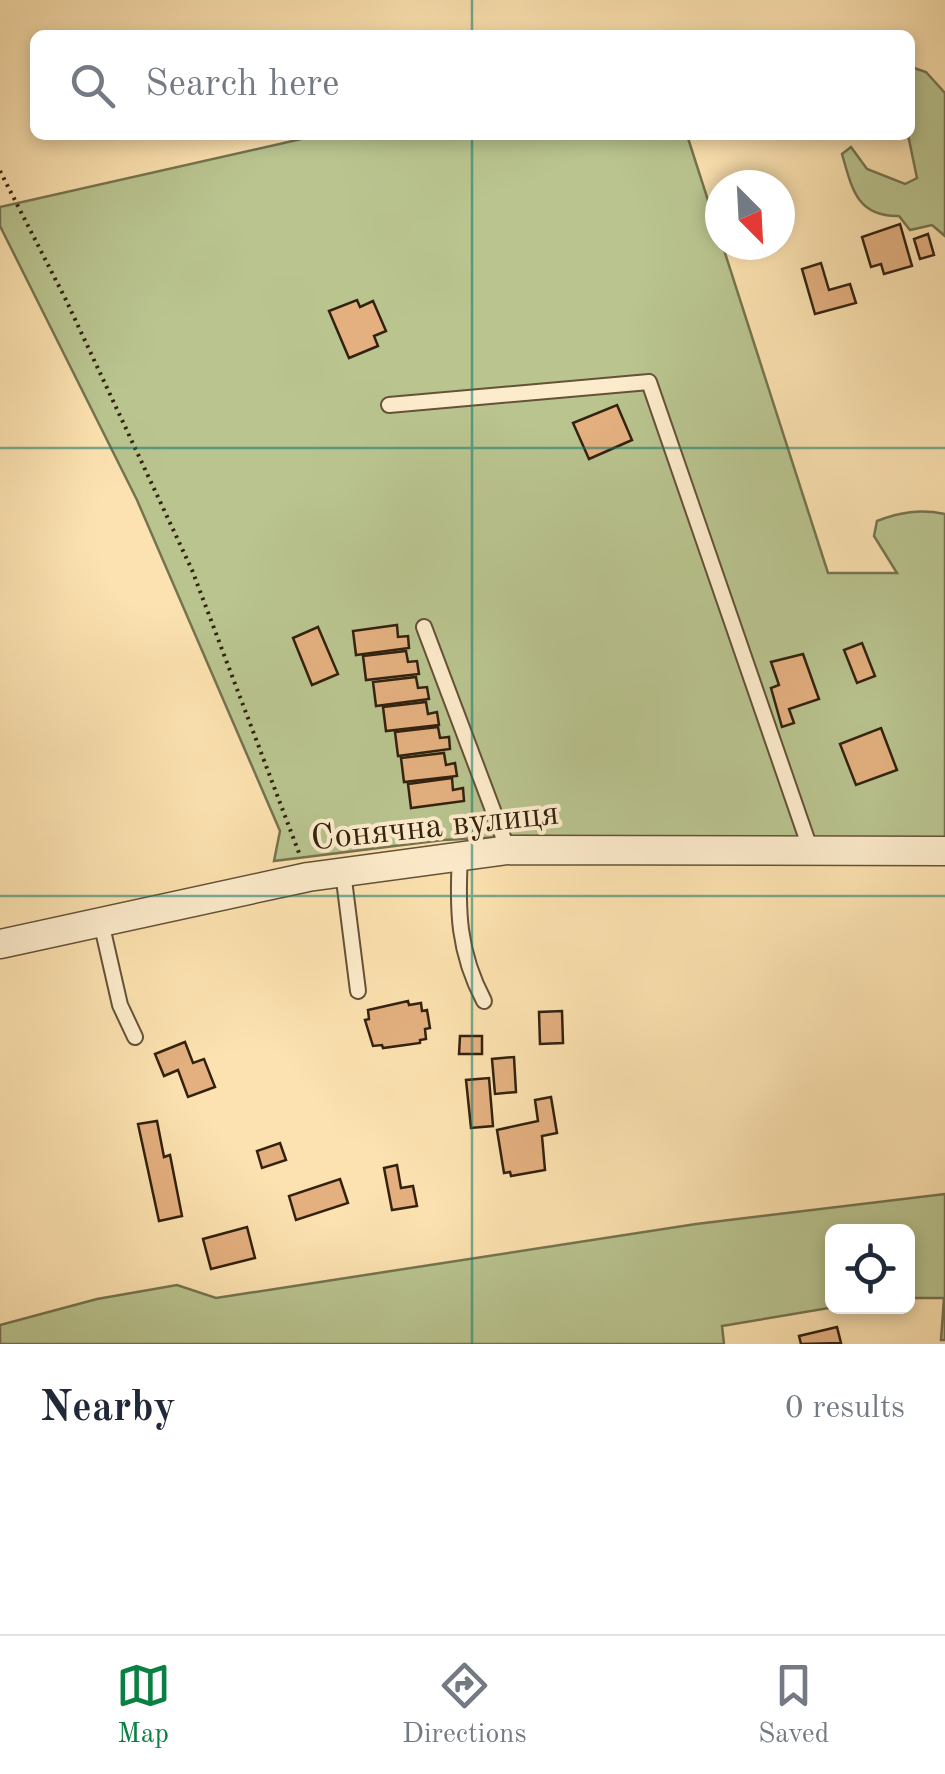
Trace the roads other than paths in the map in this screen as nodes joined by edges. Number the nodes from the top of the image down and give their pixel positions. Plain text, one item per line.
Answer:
1 (389, 404) dead end
2 (424, 628) dead end
3 (508, 850) junction
4 (812, 851) junction
5 (945, 851) edge
6 (460, 855) junction
7 (343, 872) junction
8 (101, 922) junction
9 (0, 944) edge
10 (358, 991) dead end
11 (484, 1001) dead end
12 (135, 1038) dead end

1 - 4 lane
2 - 3 lane
3 - 4 street, Сонячна вулиця
3 - 6 street, Сонячна вулиця
4 - 5 street, Сонячна вулиця
6 - 7 street, Сонячна вулиця
6 - 11 lane
7 - 8 street, Сонячна вулиця
7 - 10 lane
8 - 9 street, Сонячна вулиця
8 - 12 lane

